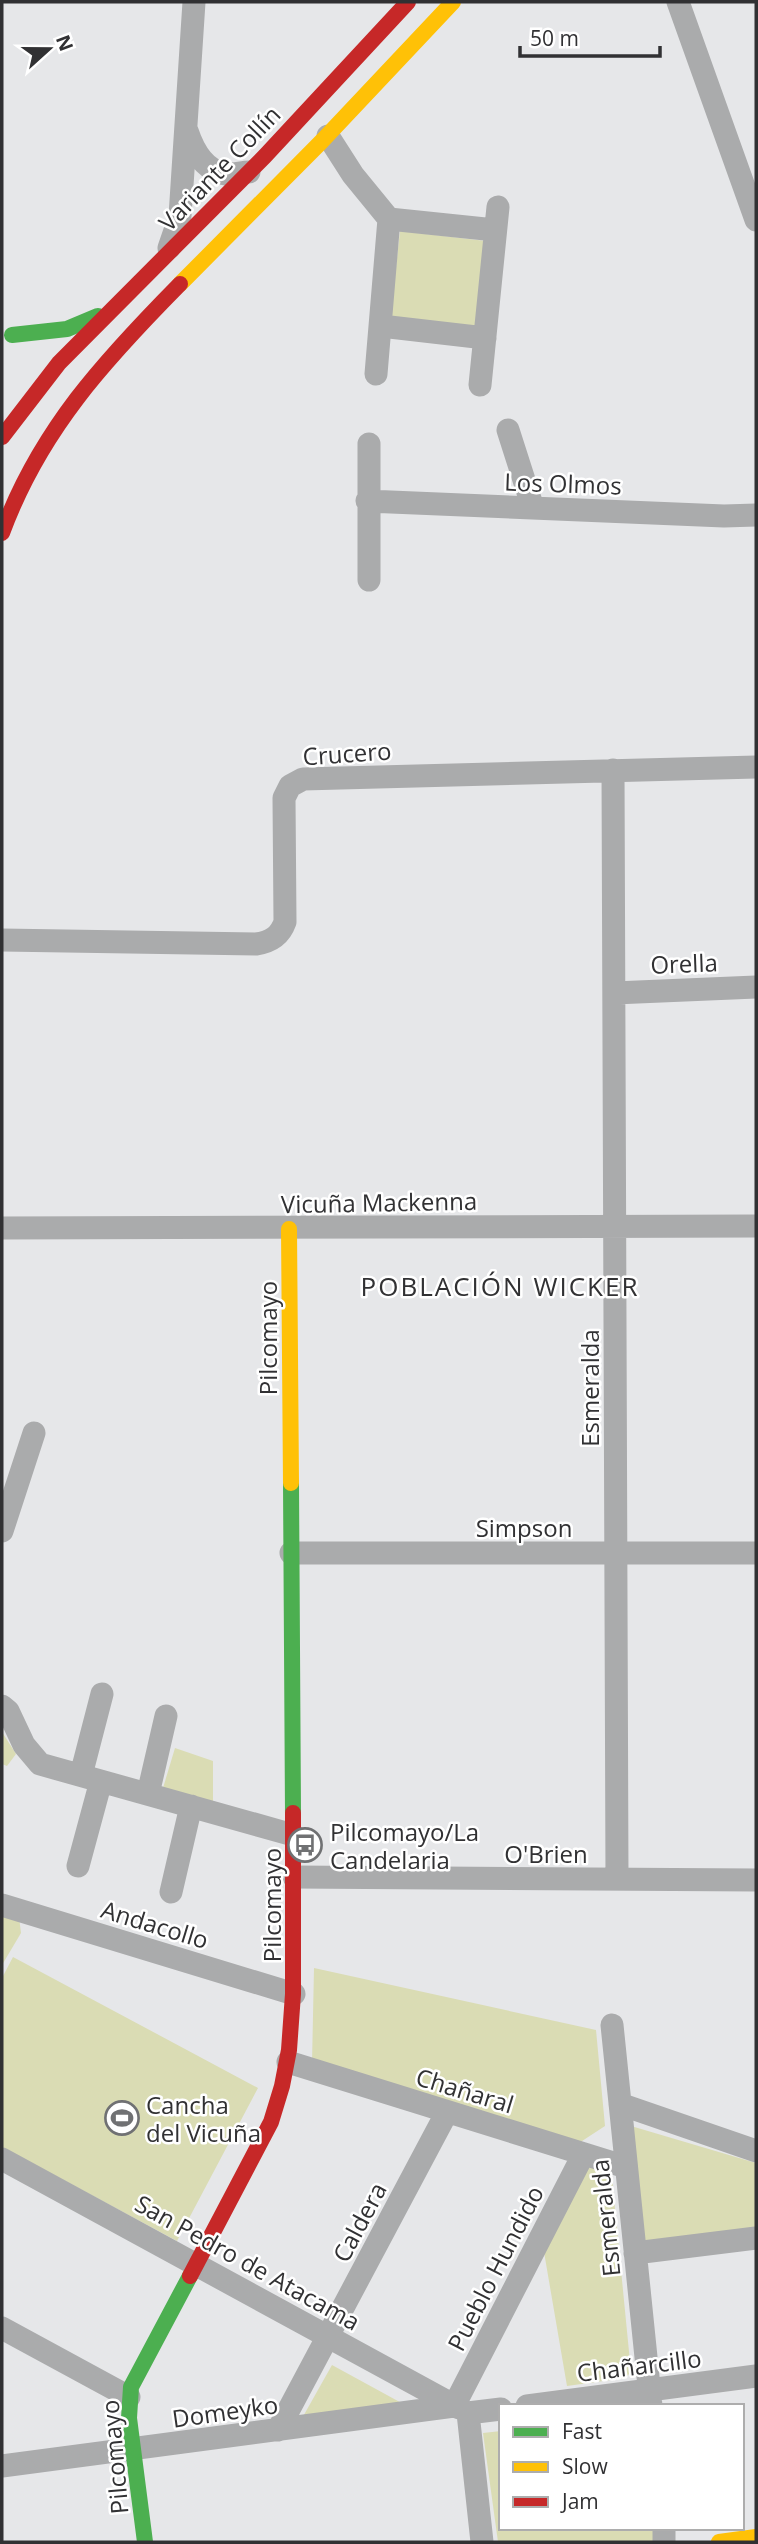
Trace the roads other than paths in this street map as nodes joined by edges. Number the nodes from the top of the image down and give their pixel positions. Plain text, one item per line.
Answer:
1 (194, 2) edge
2 (408, 2) edge
3 (453, 2) edge
4 (678, 2) edge
5 (186, 128) junction
6 (328, 136) junction
7 (248, 172) junction
8 (498, 207) dead end
9 (389, 219) junction
10 (756, 220) edge
11 (495, 230) junction
12 (166, 256) junction
13 (122, 299) junction
14 (381, 326) junction
15 (7, 334) edge
16 (485, 338) junction
17 (32, 347) dead end
18 (68, 369) junction
19 (376, 374) dead end
20 (480, 386) dead end
21 (508, 430) dead end
22 (2, 437) edge
23 (369, 444) dead end
24 (367, 501) junction
25 (533, 508) junction
26 (756, 515) edge
27 (2, 533) edge
28 (369, 580) dead end
29 (756, 767) edge
30 (614, 770) junction
31 (2, 940) edge
32 (756, 987) edge
33 (614, 992) junction
34 (615, 1226) junction
35 (756, 1226) edge
36 (2, 1228) edge
37 (289, 1229) junction
38 (34, 1433) dead end
39 (2, 1531) edge
40 (291, 1553) junction
41 (615, 1553) junction
42 (756, 1553) edge
43 (102, 1694) dead end
44 (2, 1706) edge
45 (166, 1717) dead end
46 (91, 1778) junction
47 (148, 1794) junction
48 (191, 1806) junction
49 (293, 1835) junction
50 (78, 1866) dead end
51 (294, 1877) junction
52 (617, 1879) junction
53 (756, 1880) edge
54 (171, 1892) dead end
55 (2, 1905) edge
56 (294, 1994) junction
57 (612, 2025) dead end
58 (288, 2062) junction
59 (620, 2104) junction
60 (447, 2112) junction
61 (756, 2151) edge
62 (583, 2155) junction
63 (2, 2159) edge
64 (626, 2167) junction
65 (756, 2238) edge
66 (635, 2253) junction
67 (197, 2264) junction
68 (2, 2329) edge
69 (328, 2336) junction
70 (756, 2376) edge
71 (129, 2397) junction
72 (650, 2398) edge
73 (558, 2404) edge
74 (461, 2409) junction
75 (499, 2409) edge
76 (278, 2430) junction
77 (133, 2450) junction
78 (2, 2466) edge
79 (756, 2537) edge
80 (145, 2542) edge
81 (482, 2542) edge
82 (719, 2542) edge

1 - 5 street
2 - 7 main road, Variante Collín
3 - 6 main road
4 - 10 street
5 - 7 street
5 - 12 street
6 - 9 street
6 - 18 main road
7 - 12 main road, Variante Collín
8 - 11 street
9 - 11 street
9 - 14 street
11 - 16 street
12 - 13 main road, Variante Collín
13 - 15 main road
13 - 18 main road, Variante Collín
14 - 16 street
14 - 19 street
15 - 17 main road
16 - 20 street
18 - 22 main road
18 - 27 main road
21 - 25 street
23 - 24 street
24 - 25 street, Los Olmos
24 - 28 street
25 - 26 street, Los Olmos
29 - 30 street, Crucero
30 - 31 street, Crucero
30 - 33 street, Esmeralda
32 - 33 street, Orella
33 - 34 street, Esmeralda
34 - 35 street, Vicuña Mackenna
34 - 37 street, Vicuña Mackenna
34 - 41 street, Esmeralda
36 - 37 street, Vicuña Mackenna
37 - 40 main road, Pilcomayo
38 - 39 street
40 - 41 street, Simpson
40 - 49 main road, Pilcomayo
41 - 42 street, Simpson
41 - 52 street, Esmeralda
43 - 46 street
44 - 46 street
45 - 47 street
46 - 47 street
46 - 50 street
47 - 48 street
48 - 49 street
48 - 54 street
49 - 51 main road, Pilcomayo
51 - 52 street, O'Brien
51 - 56 main road, Pilcomayo
52 - 53 street, O'Brien
55 - 56 street, Andacollo
56 - 58 main road, Pilcomayo
57 - 59 street, Esmeralda
58 - 60 street, Chañaral
58 - 67 main road, Pilcomayo
59 - 61 street
59 - 64 street, Esmeralda
60 - 62 street, Chañaral
60 - 69 street, Caldera
62 - 64 street, Chañaral
62 - 74 street, Pueblo Hundido
63 - 67 street, San Pedro de Atacama
64 - 66 street, Esmeralda
65 - 66 street
66 - 72 street, Esmeralda
67 - 69 street, San Pedro de Atacama
67 - 71 main road, Pilcomayo
68 - 71 street
69 - 74 street, San Pedro de Atacama
69 - 76 street, Caldera
70 - 72 street, Chañarcillo
71 - 77 main road, Pilcomayo
72 - 73 street, Chañarcillo
74 - 75 street
74 - 76 street, Domeyko
74 - 81 street
76 - 77 street, Domeyko
77 - 78 street, Domeyko
77 - 80 main road, Pilcomayo
79 - 82 main road

